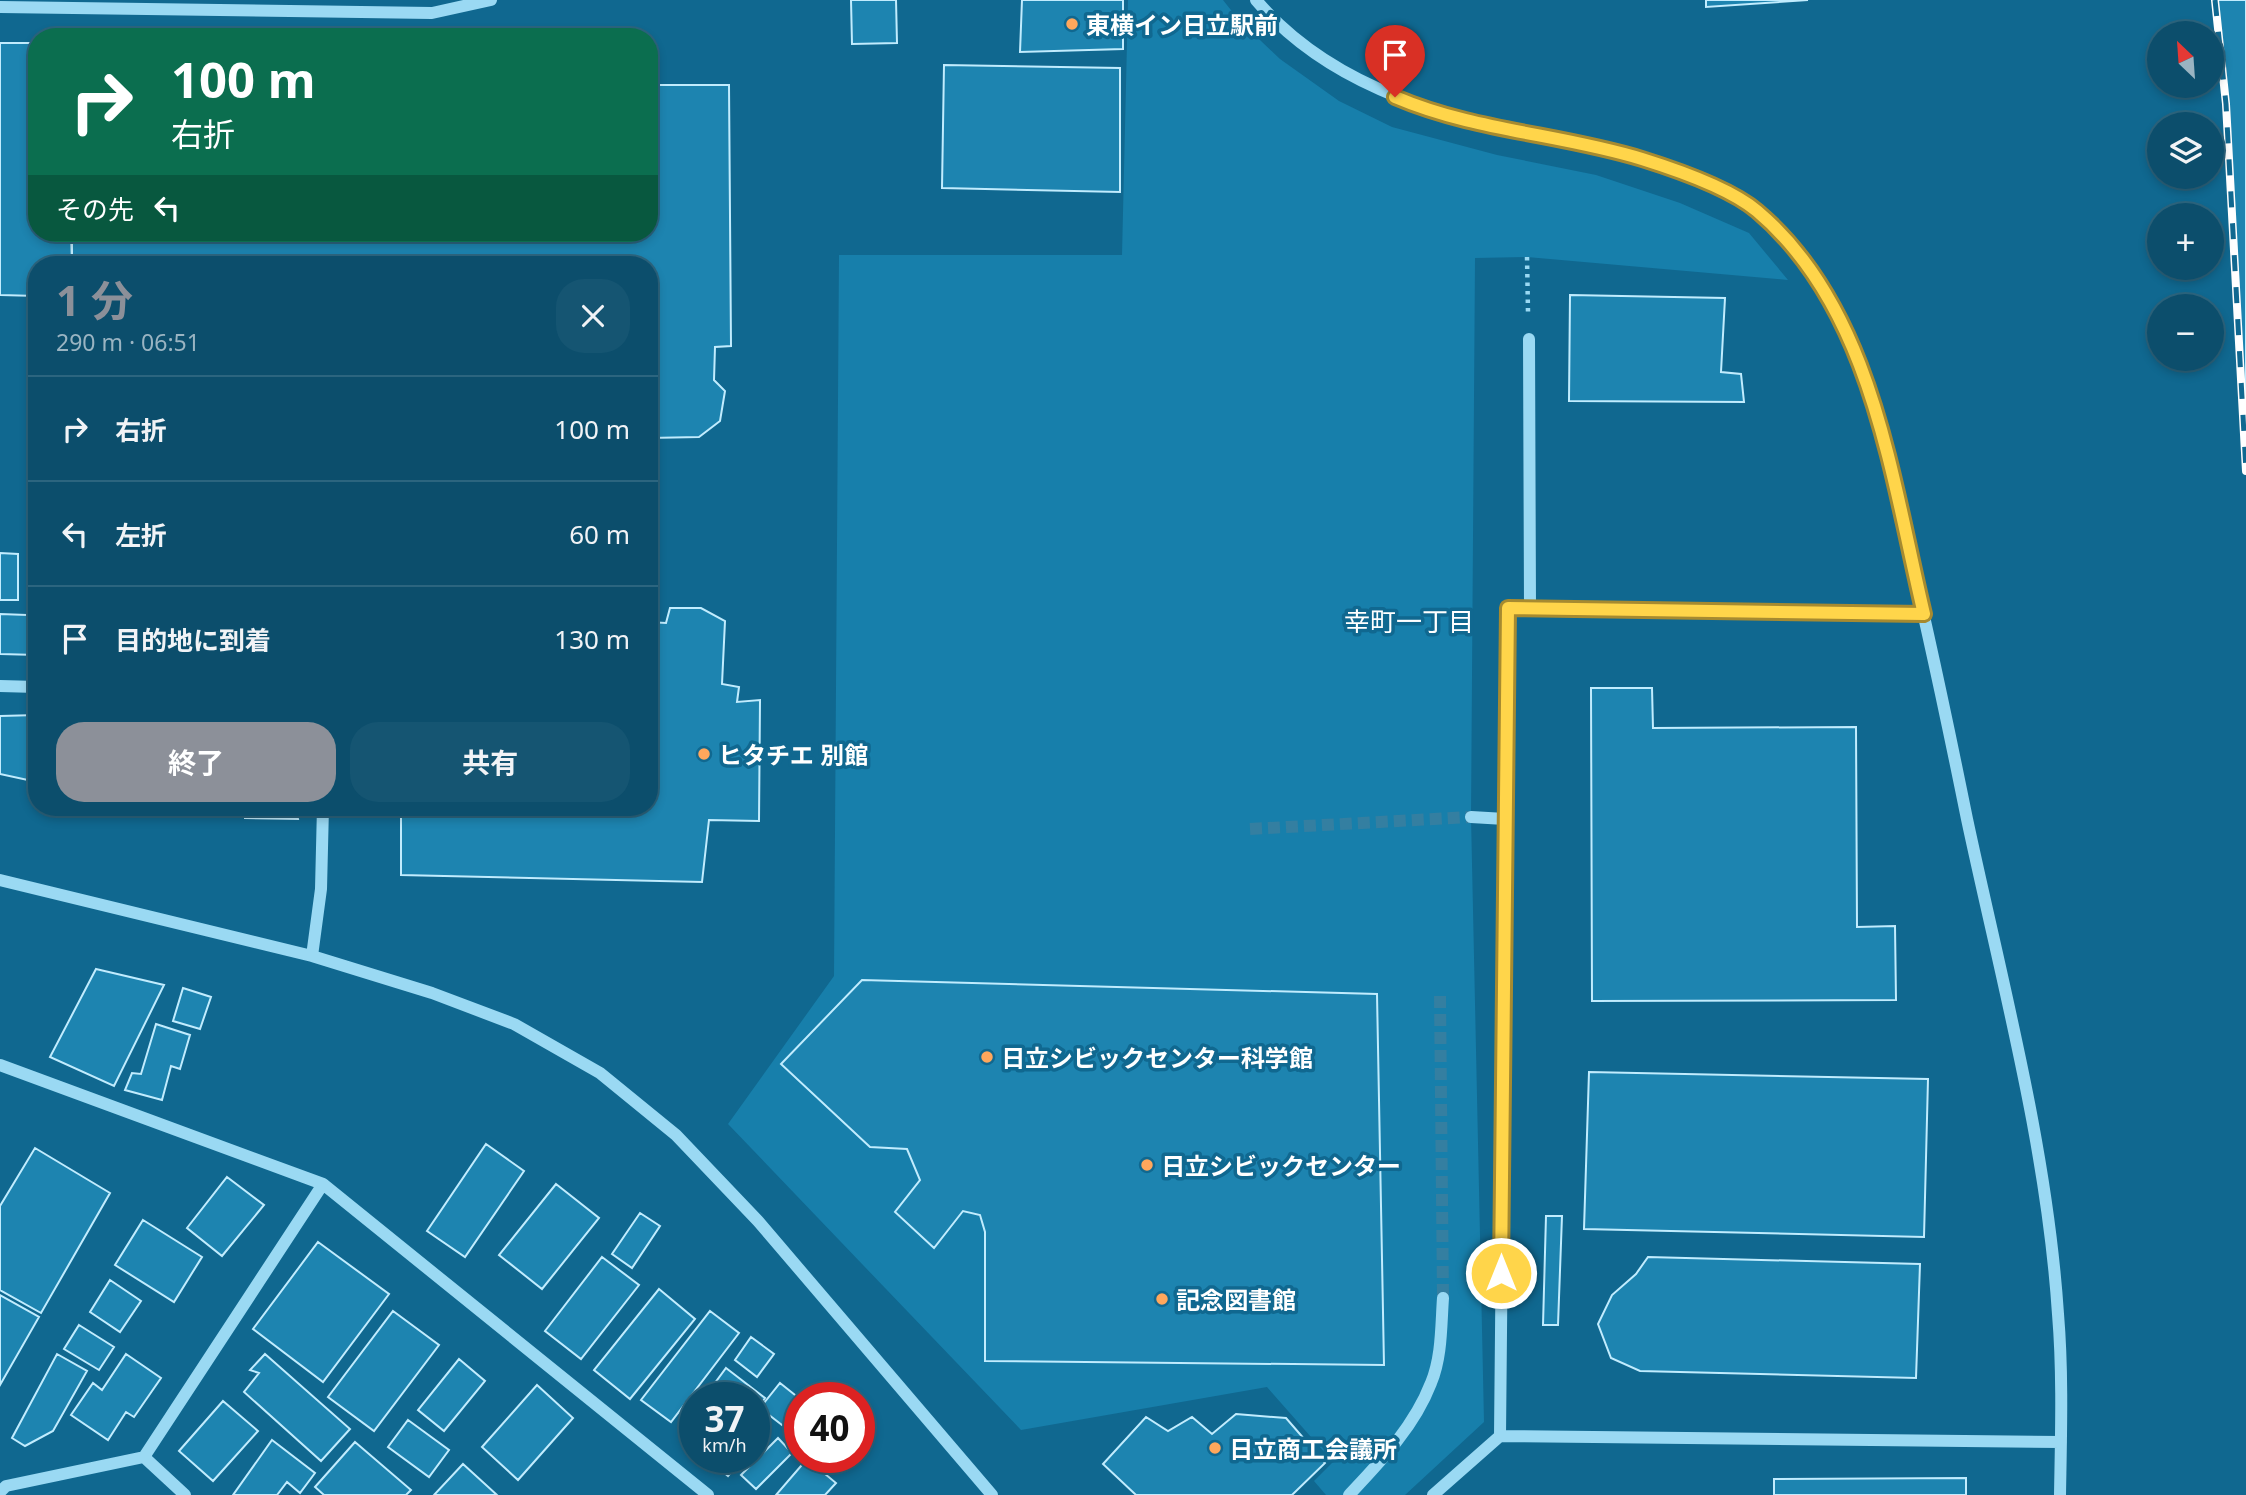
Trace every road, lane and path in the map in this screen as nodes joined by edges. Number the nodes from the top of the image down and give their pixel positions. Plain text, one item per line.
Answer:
1 (491, 0) edge
2 (1256, 0) edge
3 (0, 7) edge
4 (1527, 257) dead end
5 (1529, 339) joint
6 (1530, 608) junction
7 (1924, 614) junction
8 (0, 687) edge
9 (28, 687) edge
10 (323, 816) edge
11 (1471, 817) tunnel mouth
12 (1505, 819) junction
13 (0, 880) edge
14 (312, 956) junction
15 (0, 1065) edge
16 (323, 1184) junction
17 (1443, 1298) tunnel mouth
18 (1500, 1436) junction
19 (2061, 1442) junction
20 (144, 1457) junction
21 (0, 1492) edge
22 (185, 1495) edge
23 (708, 1495) edge
24 (992, 1495) edge
25 (1349, 1495) edge
26 (1433, 1495) edge
27 (2060, 1495) edge

1 - 3 street
2 - 7 street
4 - 5 path
5 - 6 street
6 - 7 street
6 - 12 street
7 - 19 street
8 - 9 street
10 - 14 street
11 - 12 street
12 - 18 street
13 - 14 street
14 - 24 street
15 - 16 street
16 - 20 street
16 - 23 street
17 - 25 street
18 - 19 street
18 - 26 street
19 - 27 street
20 - 21 street
20 - 22 street

